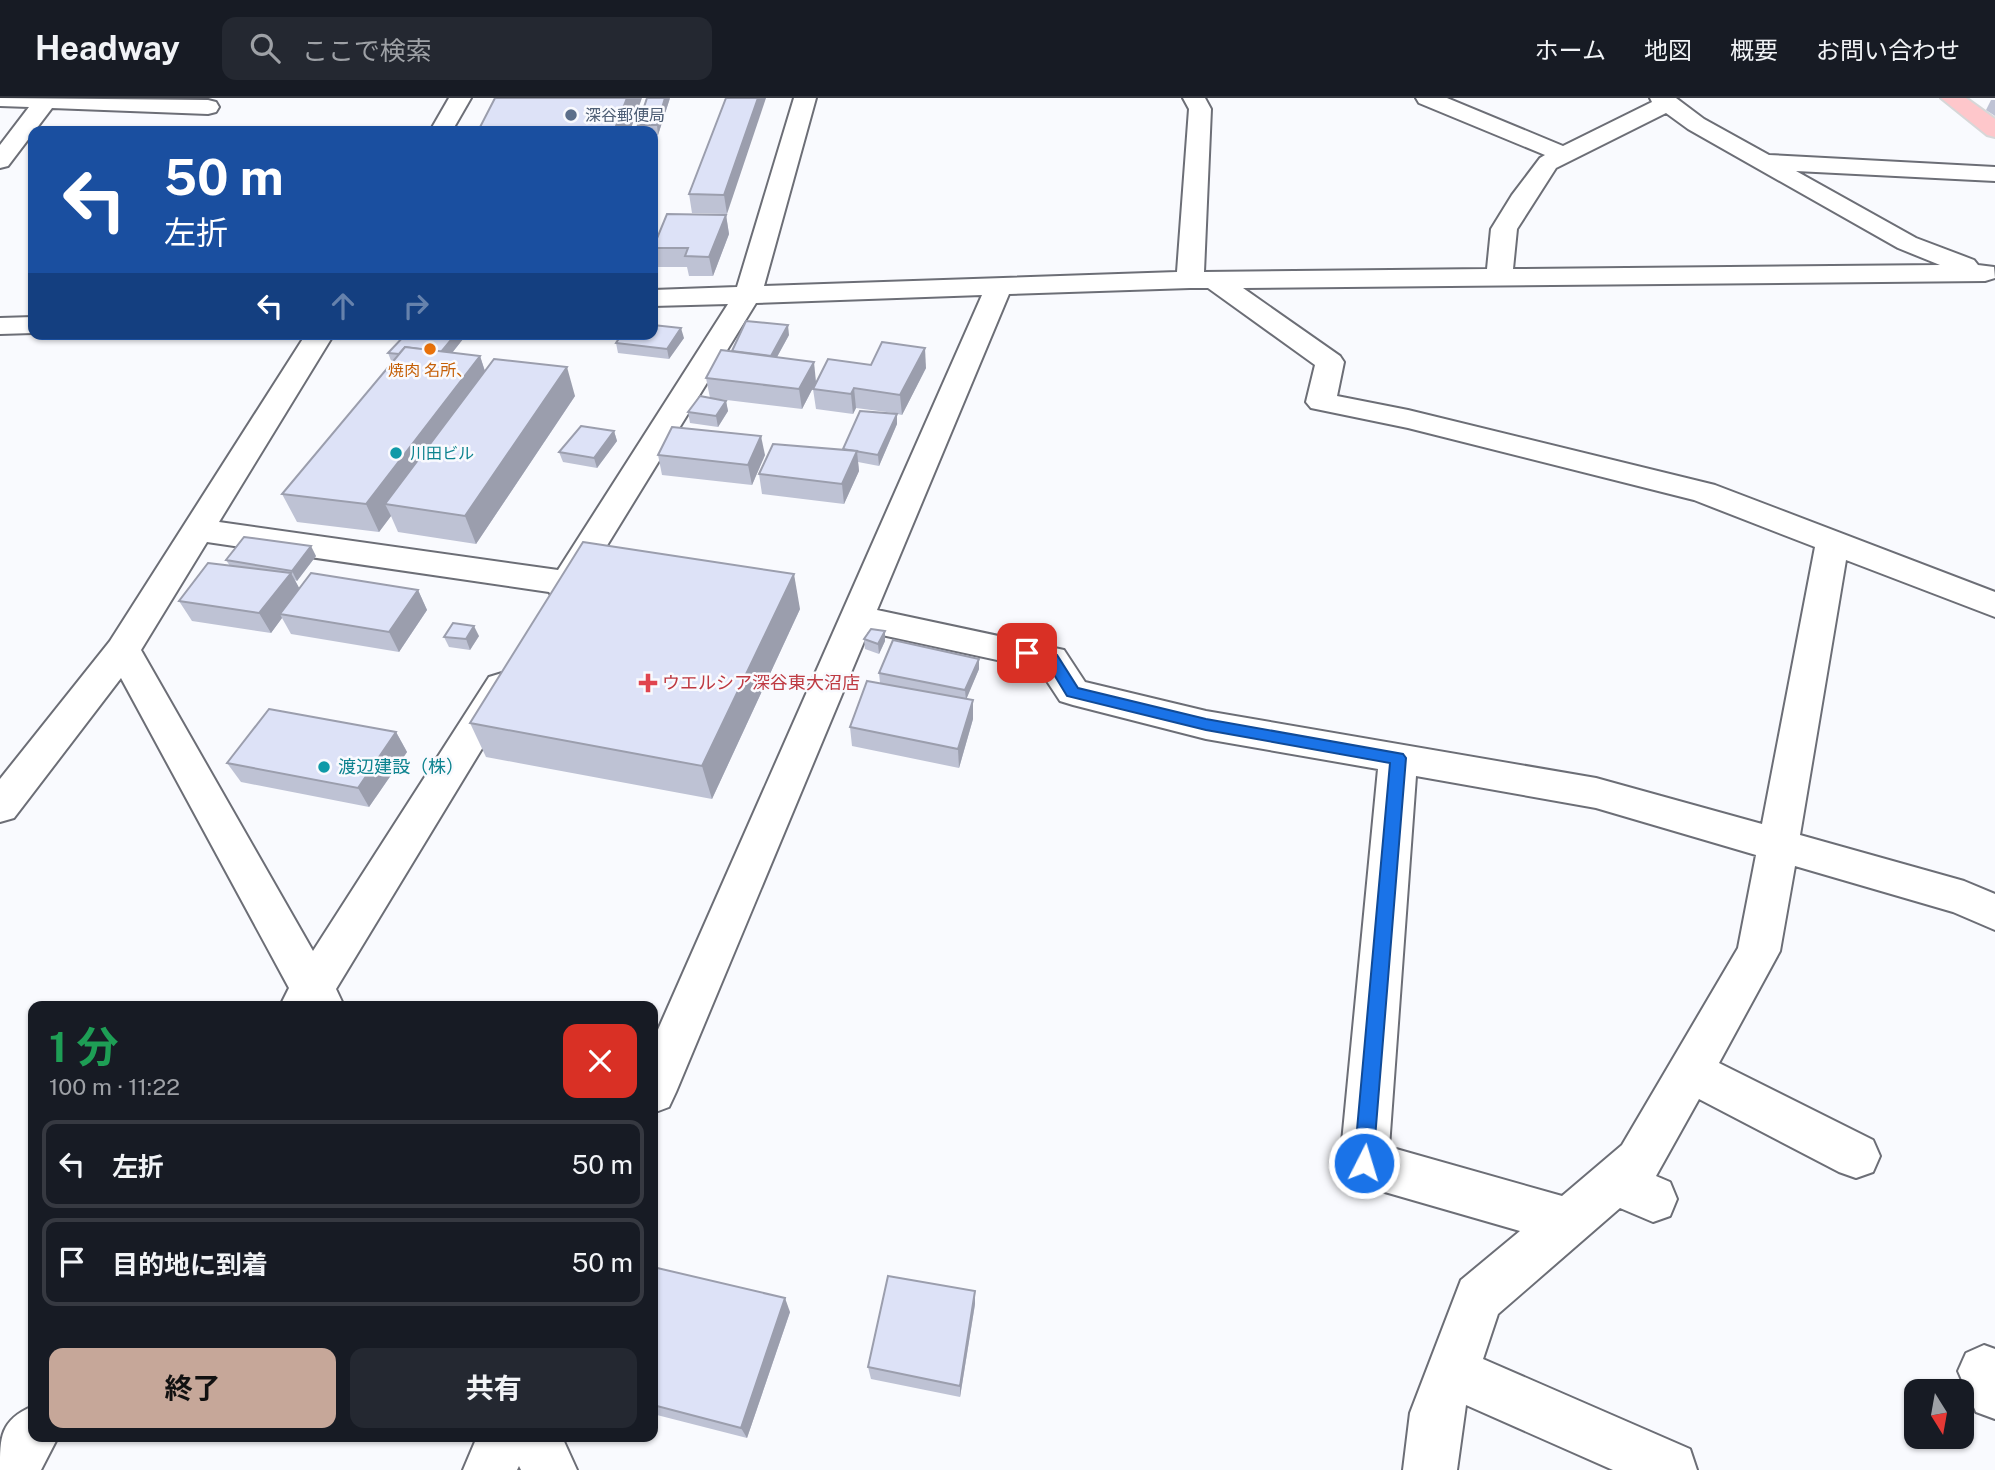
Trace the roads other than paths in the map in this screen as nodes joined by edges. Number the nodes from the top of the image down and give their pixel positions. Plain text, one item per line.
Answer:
1 (460, 98) edge
2 (805, 98) edge
3 (1194, 98) edge
4 (1427, 98) edge
5 (1952, 98) edge
6 (0, 99) edge
7 (47, 99) edge
8 (1664, 101) edge
9 (208, 107) dead end
10 (444, 126) edge
11 (1995, 130) edge
12 (1564, 155) junction
13 (0, 161) edge
14 (1762, 162) junction
15 (1995, 174) edge
16 (1990, 275) edge
17 (1499, 278) junction
18 (1201, 280) junction
19 (999, 287) junction
20 (748, 294) junction
21 (658, 298) edge
22 (28, 325) edge
23 (0, 326) edge
24 (316, 340) edge
25 (198, 530) junction
26 (1833, 541) junction
27 (567, 583) junction
28 (1995, 605) edge
29 (545, 618) edge
30 (858, 618) junction
31 (123, 650) junction
32 (516, 665) edge
33 (1398, 758) junction
34 (0, 807) edge
35 (1777, 845) junction
36 (1995, 913) edge
37 (312, 1000) edge
38 (1690, 1071) junction
39 (658, 1080) edge
40 (1856, 1156) dead end
41 (1567, 1221) junction
42 (1451, 1372) junction
43 (28, 1441) edge
44 (502, 1442) edge
45 (536, 1442) edge
46 (1671, 1468) dead end
47 (10, 1470) edge
48 (490, 1470) edge
49 (550, 1470) edge
50 (1430, 1470) edge

1 - 10 street
2 - 20 street
3 - 18 street
4 - 12 street
5 - 11 main road
6 - 7 street
7 - 9 street
7 - 13 street
8 - 12 street
8 - 14 street
12 - 17 street
14 - 15 street
14 - 16 street
16 - 17 street
17 - 18 street
18 - 19 street
18 - 26 street
19 - 20 street
19 - 30 street
20 - 21 street
20 - 27 street
22 - 23 street
24 - 25 street
25 - 27 street
25 - 31 street
26 - 28 street
26 - 35 street
27 - 29 street
30 - 33 street
30 - 39 street
31 - 34 street
31 - 37 street
32 - 37 street
33 - 35 street
33 - 41 street
35 - 36 street
35 - 38 street
38 - 40 street
38 - 41 street
41 - 42 street
42 - 46 street
42 - 50 street
43 - 47 street
44 - 48 street
45 - 49 street

